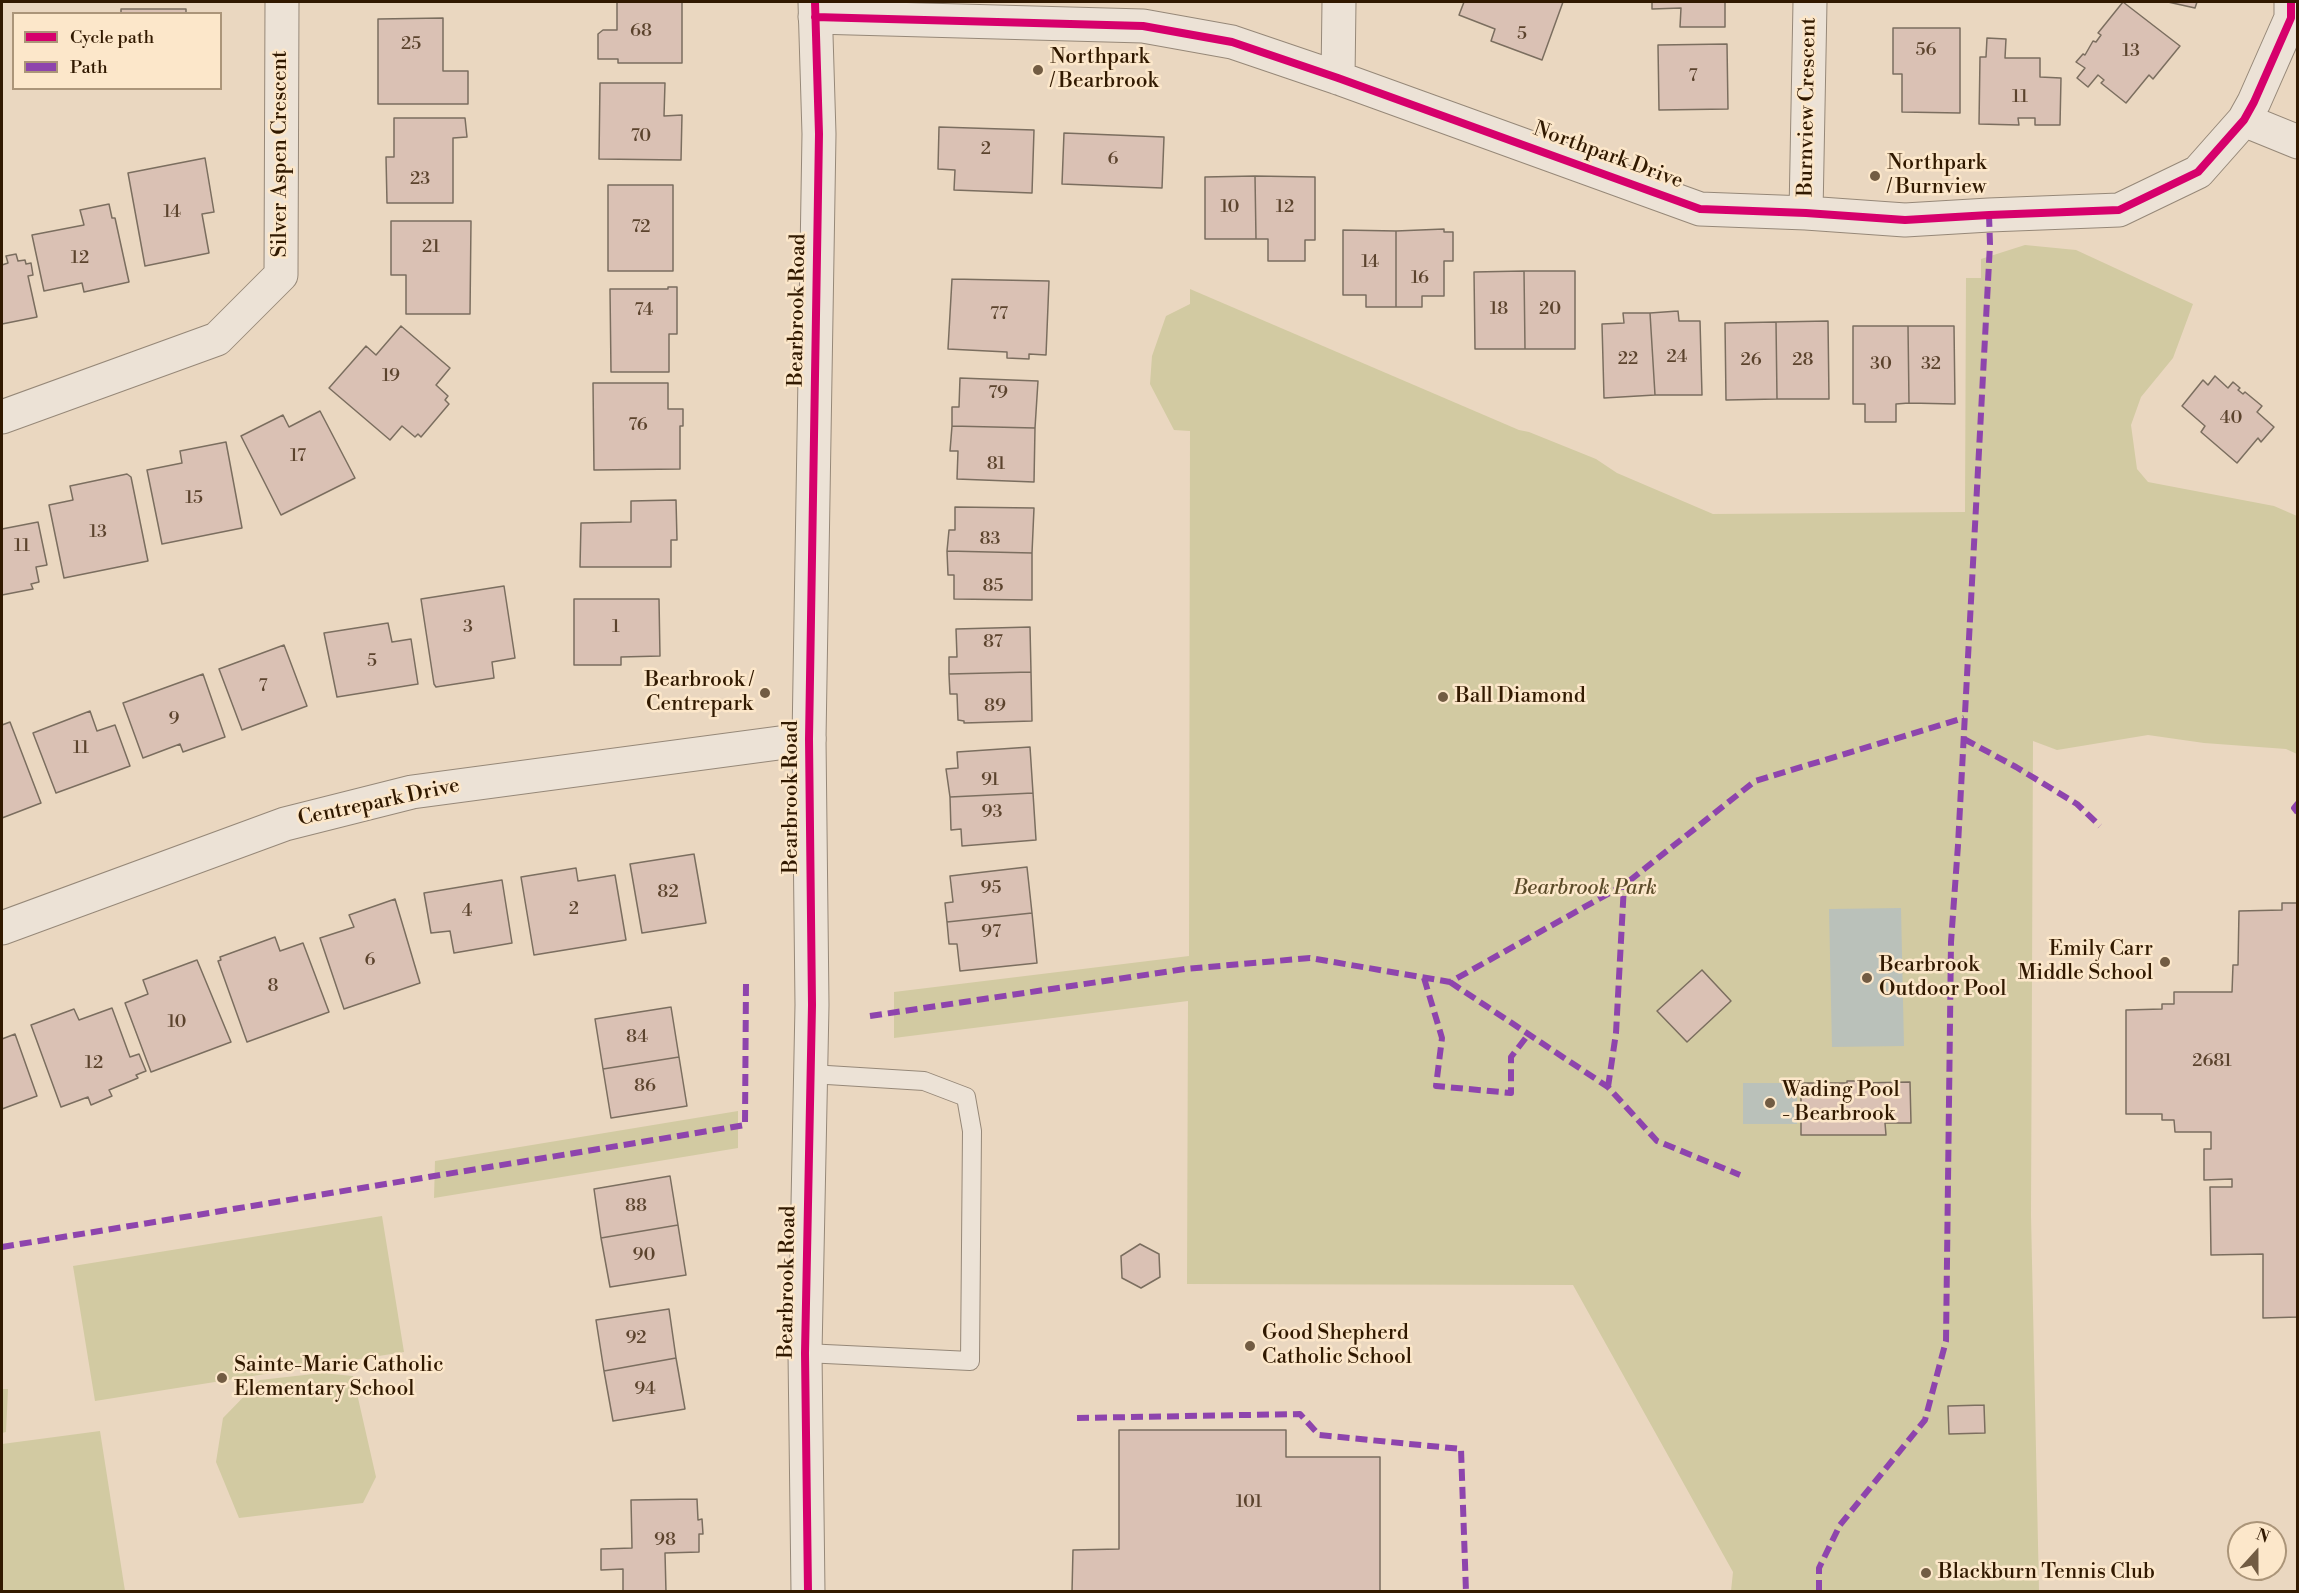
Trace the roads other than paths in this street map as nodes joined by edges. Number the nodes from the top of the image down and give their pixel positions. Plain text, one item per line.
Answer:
1 (282, 2) edge
2 (1339, 2) edge
3 (1810, 2) edge
4 (2291, 2) edge
5 (815, 9) edge
6 (1338, 78) junction
7 (2244, 120) junction
8 (2298, 142) edge
9 (1806, 213) junction
10 (2, 417) edge
11 (809, 739) junction
12 (2, 928) edge
13 (811, 1074) junction
14 (805, 1353) junction
15 (808, 1592) edge

1 - 10 street, Silver Aspen Crescent
2 - 6 street
3 - 9 street, Burnview Crescent
4 - 7 street, Northpark Drive
5 - 6 street, Northpark Drive
5 - 11 street, Bearbrook Road
6 - 9 street, Northpark Drive
7 - 8 street
7 - 9 street, Northpark Drive
11 - 12 street, Centrepark Drive
11 - 13 street, Bearbrook Road
13 - 14 street, Bearbrook Road
13 - 14 lane
14 - 15 street, Bearbrook Road

